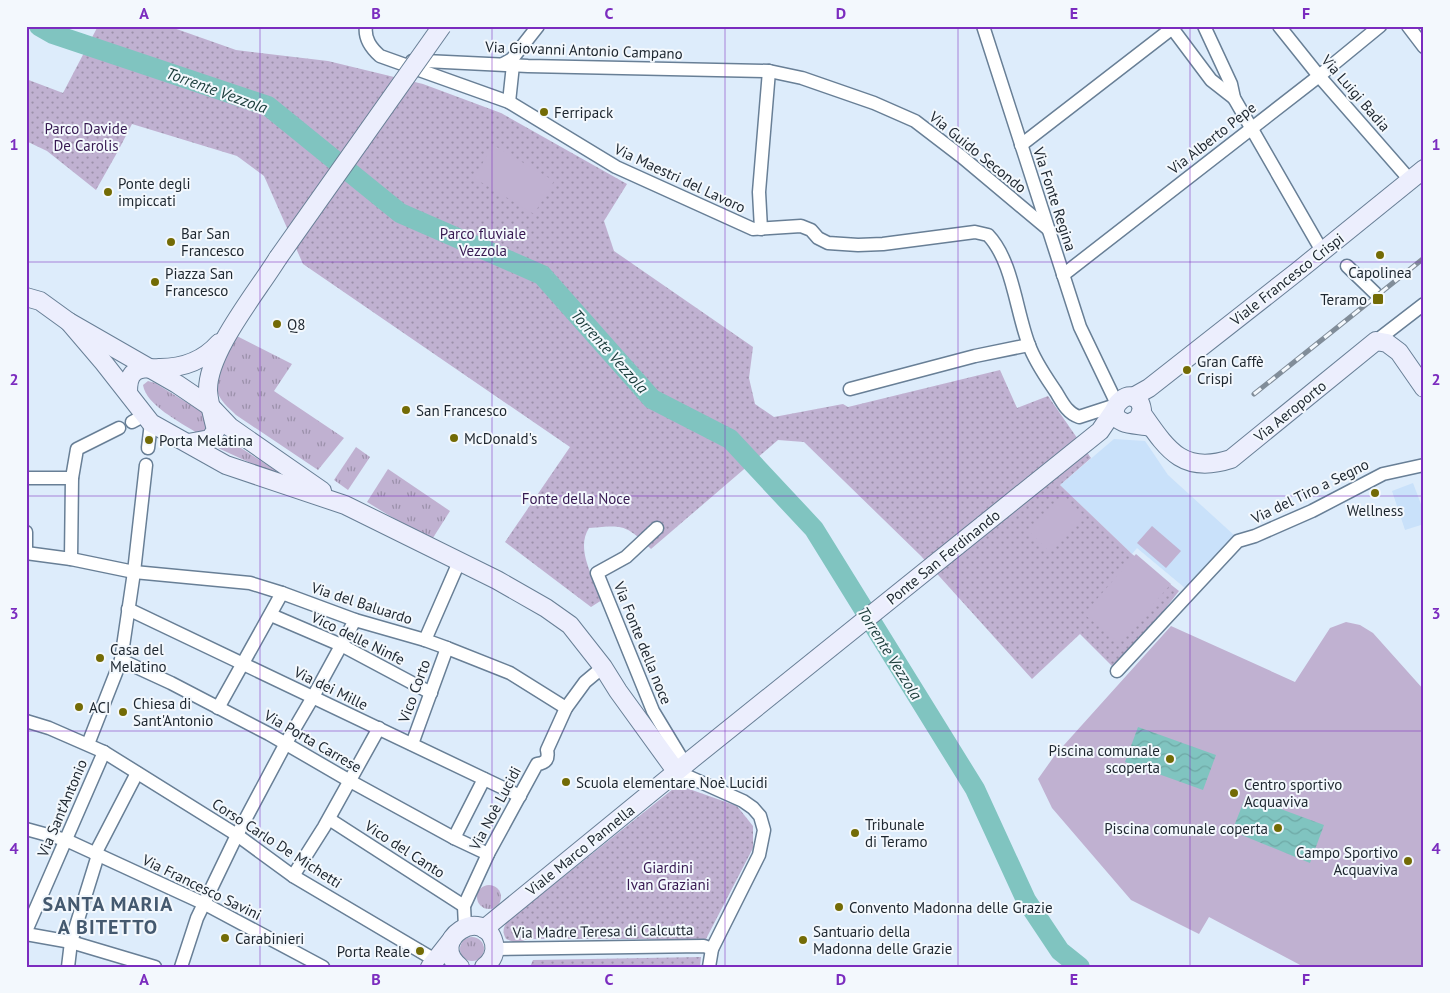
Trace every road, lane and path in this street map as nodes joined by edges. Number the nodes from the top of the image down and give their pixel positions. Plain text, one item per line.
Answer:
1 (366, 26) edge
2 (442, 26) edge
3 (538, 26) edge
4 (1204, 26) edge
5 (1279, 26) edge
6 (1380, 26) edge
7 (1408, 26) edge
8 (1173, 27) edge
9 (987, 28) edge
10 (1424, 47) edge
11 (511, 61) junction
12 (398, 62) junction
13 (769, 72) junction
14 (1319, 76) junction
15 (1234, 98) junction
16 (509, 102) junction
17 (1252, 127) junction
18 (1020, 145) junction
19 (1424, 169) edge
20 (1410, 180) junction
21 (761, 229) junction
22 (1048, 229) junction
23 (1322, 251) junction
24 (1347, 266) dead end
25 (1063, 275) junction
26 (1375, 293) dead end
27 (26, 298) edge
28 (1424, 304) edge
29 (69, 322) junction
30 (229, 332) junction
31 (1376, 341) junction
32 (1029, 345) junction
33 (152, 369) junction
34 (1424, 388) edge
35 (850, 389) dead end
36 (128, 392) junction
37 (211, 407) junction
38 (1129, 410) junction
39 (143, 420) junction
40 (119, 428) dead end
41 (188, 443) junction
42 (148, 448) dead end
43 (146, 465) dead end
44 (1424, 465) edge
45 (26, 478) edge
46 (72, 478) junction
47 (338, 502) junction
48 (657, 528) dead end
49 (26, 532) edge
50 (26, 554) edge
51 (71, 559) junction
52 (459, 562) junction
53 (134, 572) junction
54 (282, 593) junction
55 (128, 609) junction
56 (271, 615) junction
57 (355, 620) junction
58 (425, 640) junction
59 (341, 646) junction
60 (447, 648) junction
61 (121, 660) junction
62 (244, 664) junction
63 (602, 667) junction
64 (1118, 671) dead end
65 (431, 693) junction
66 (314, 697) junction
67 (218, 708) junction
68 (566, 708) junction
69 (26, 722) edge
70 (379, 728) junction
71 (286, 743) junction
72 (88, 744) junction
73 (412, 744) junction
74 (104, 752) junction
75 (684, 765) junction
76 (137, 773) junction
77 (484, 778) junction
78 (350, 781) junction
79 (520, 796) junction
80 (329, 819) junction
81 (26, 829) edge
82 (237, 835) junction
83 (454, 838) junction
84 (66, 840) junction
85 (96, 854) junction
86 (488, 854) junction
87 (293, 876) junction
88 (205, 904) junction
89 (464, 906) junction
90 (465, 927) junction
91 (484, 929) junction
92 (26, 932) edge
93 (71, 942) junction
94 (495, 949) junction
95 (712, 949) junction
96 (445, 964) edge
97 (68, 967) edge
98 (156, 967) edge
99 (181, 967) edge
100 (322, 967) edge
101 (484, 967) edge
102 (710, 967) edge

1 - 12 street, Via Maestri del Lavoro
2 - 30 street, bridge
3 - 11 street
4 - 15 street
5 - 14 street, Via Luigi Badia
6 - 14 street, Via Alberto Pepe
7 - 10 street
8 - 15 street
8 - 18 street
9 - 18 street, Via Fonte Regina
11 - 12 street, Via Giovanni Antonio Campano
11 - 13 street, Via Giovanni Antonio Campano
11 - 16 street
12 - 16 street, Via Maestri del Lavoro
13 - 21 street
13 - 22 street, Via Guido Secondo
14 - 17 street, Via Alberto Pepe
14 - 20 street, Via Luigi Badia
15 - 17 street
16 - 21 street, Via Maestri del Lavoro
17 - 23 street
17 - 25 street, Via Alberto Pepe
18 - 22 street, Via Fonte Regina
19 - 20 street, Viale Francesco Crispi
20 - 23 street, Viale Francesco Crispi
21 - 32 street, Via Maestri del Lavoro
22 - 25 street, Via Fonte Regina
23 - 38 street, Viale Francesco Crispi
24 - 26 street
25 - 38 street, Via Fonte Regina
27 - 29 street
28 - 31 street, Via Aeroporto
29 - 33 street
29 - 36 street
30 - 33 street
30 - 37 street
31 - 34 street
31 - 38 street, Via Aeroporto
32 - 35 street
32 - 38 street, Via Maestri del Lavoro
33 - 36 street
33 - 37 street
36 - 39 street
37 - 41 street
37 - 47 street
38 - 75 street, Ponte San Ferdinando
39 - 41 street
39 - 42 street
40 - 46 street
41 - 47 street
43 - 53 street
44 - 64 street, Via del Tiro a Segno
45 - 46 street
46 - 51 street
47 - 52 street
48 - 75 street, Via Fonte della noce
49 - 50 street
50 - 51 street, Via del Baluardo
51 - 53 street, Via del Baluardo
52 - 58 street
52 - 63 street
53 - 54 street, Via del Baluardo
53 - 55 street
54 - 56 street
54 - 57 street, Via del Baluardo
55 - 61 street
55 - 62 street, Via dei Mille
56 - 59 street, Vico delle Ninfe
56 - 62 street
57 - 58 street, Via del Baluardo
57 - 59 street
58 - 60 street, Via del Baluardo
59 - 65 street, Vico delle Ninfe
59 - 66 street
60 - 65 street, Vico Corto
60 - 68 street, Via del Baluardo
61 - 67 street, Via Porta Carrese
61 - 72 street
62 - 66 street, Via dei Mille
62 - 67 street
63 - 68 street, Via Noè Lucidi
63 - 75 street
65 - 73 street, Vico Corto
66 - 70 street, Via dei Mille
66 - 71 street
67 - 71 street, Via Porta Carrese
68 - 79 street, Via Noè Lucidi
69 - 72 street, Corso Carlo De Michetti
70 - 73 street, Via dei Mille
70 - 78 street
71 - 78 street, Via Porta Carrese
71 - 82 street
72 - 74 street, Corso Carlo De Michetti
73 - 77 street, Via dei Mille
74 - 76 street, Corso Carlo De Michetti
74 - 84 street, Via Sant'Antonio
75 - 91 street, Viale Marco Pannella
75 - 95 street
76 - 82 street, Corso Carlo De Michetti
76 - 85 street
77 - 79 street, Via dei Mille
77 - 83 street
78 - 80 street
78 - 83 street, Via Porta Carrese
79 - 86 street, Via Noè Lucidi
80 - 87 street
80 - 89 street, Vico del Canto
81 - 84 street, Via Francesco Savini
82 - 87 street, Corso Carlo De Michetti
82 - 88 street
83 - 86 street, Via Porta Carrese
84 - 85 street, Via Francesco Savini
84 - 92 street, Via Sant'Antonio
85 - 88 street, Via Francesco Savini
85 - 93 street
86 - 89 street, Via Noè Lucidi
87 - 96 street, Corso Carlo De Michetti
88 - 99 street
88 - 100 street, Via Francesco Savini
89 - 90 street, Via Noè Lucidi
90 - 91 street
90 - 96 street
91 - 94 street
92 - 93 street
93 - 97 street
93 - 98 street
94 - 95 street, Via Madre Teresa di Calcutta
94 - 101 street
95 - 102 street

